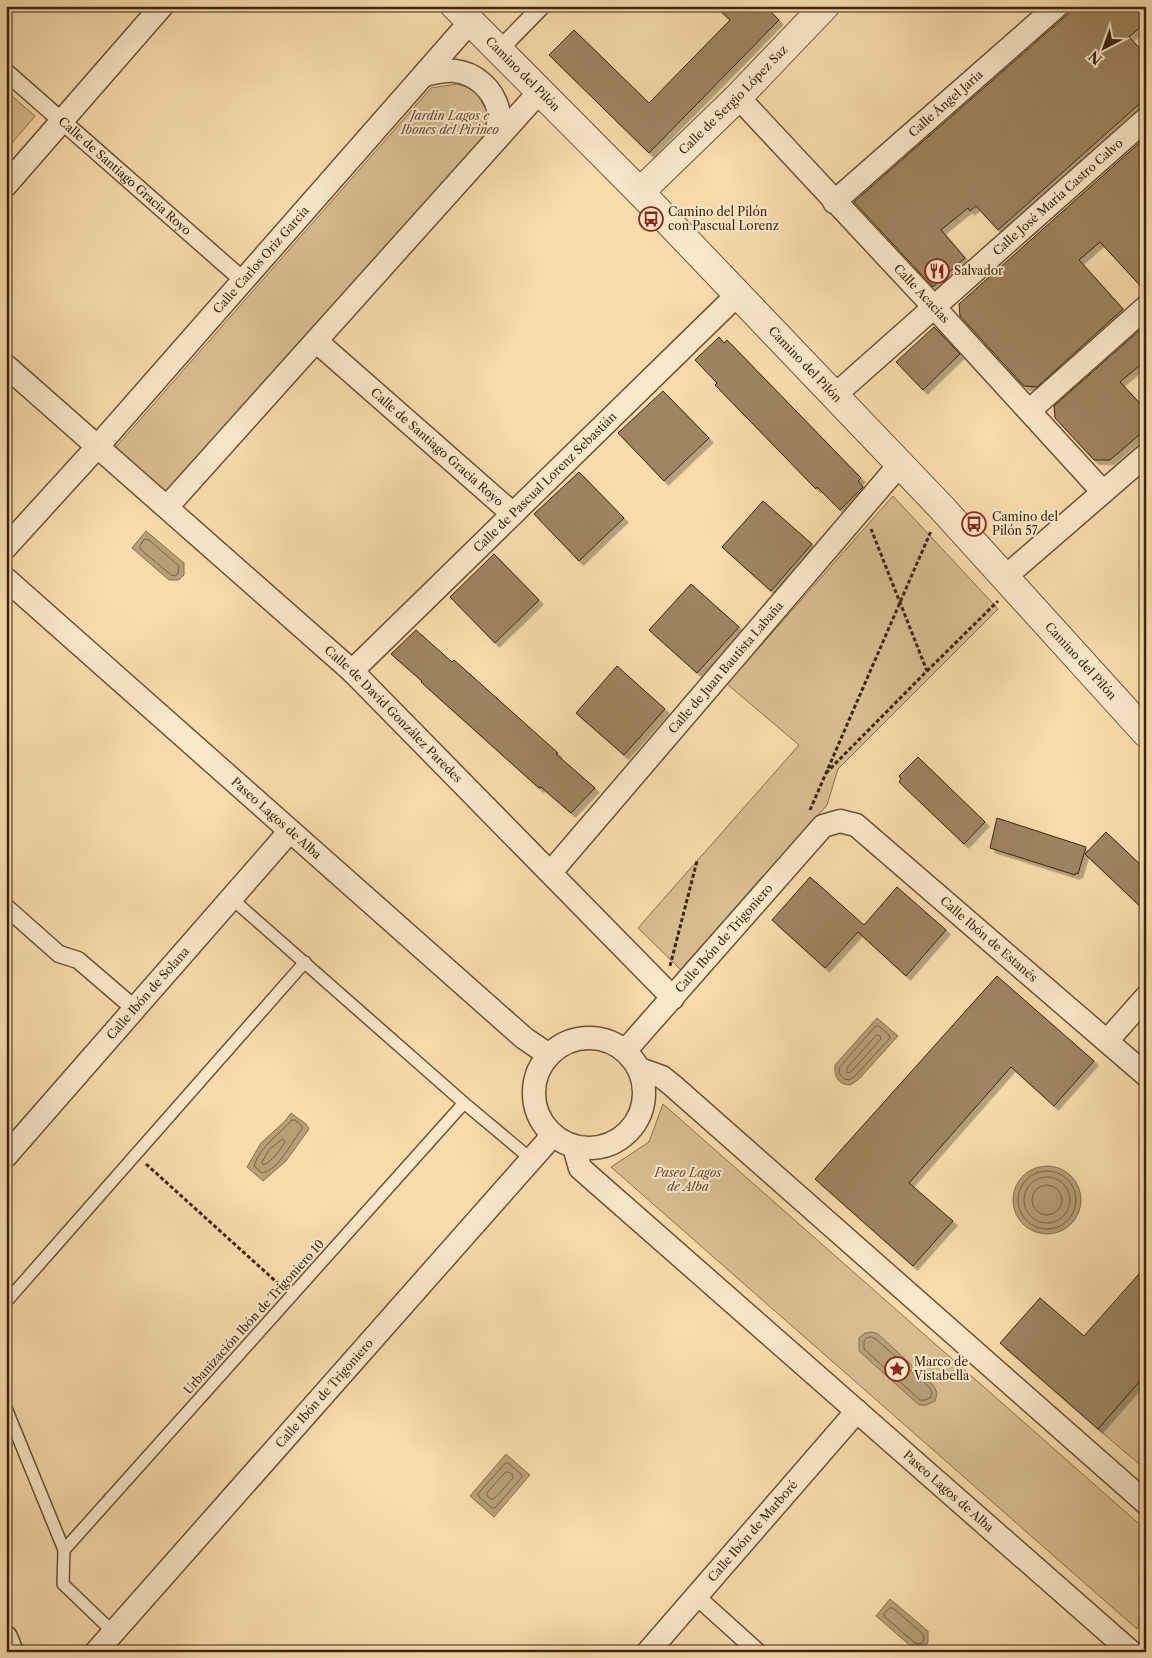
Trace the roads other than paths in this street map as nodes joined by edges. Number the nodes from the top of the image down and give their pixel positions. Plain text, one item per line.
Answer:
1 (162, 6) edge
2 (542, 6) edge
3 (825, 6) edge
4 (1057, 6) edge
5 (462, 14) edge
6 (499, 50) junction
7 (6, 72) edge
8 (424, 75) junction
9 (540, 91) junction
10 (738, 97) junction
11 (1146, 119) edge
12 (62, 121) junction
13 (496, 140) junction
14 (6, 184) edge
15 (640, 192) junction
16 (834, 202) junction
17 (244, 281) junction
18 (738, 294) junction
19 (934, 307) junction
20 (1146, 307) edge
21 (316, 341) junction
22 (6, 366) edge
23 (835, 395) junction
24 (1029, 411) junction
25 (98, 446) junction
26 (1146, 455) edge
27 (900, 464) junction
28 (1103, 492) junction
29 (167, 507) junction
30 (513, 514) junction
31 (6, 548) edge
32 (6, 580) edge
33 (1009, 582) junction
34 (352, 671) junction
35 (1146, 733) edge
36 (814, 822) joint
37 (290, 831) junction
38 (551, 872) junction
39 (231, 898) junction
40 (6, 907) edge
41 (305, 962) junction
42 (666, 991) junction
43 (1146, 997) edge
44 (135, 1009) junction
45 (1107, 1041) junction
46 (625, 1051) junction
47 (549, 1055) junction
48 (640, 1069) junction
49 (1146, 1075) edge
50 (464, 1104) junction
51 (553, 1135) junction
52 (574, 1147) junction
53 (6, 1156) edge
54 (532, 1160) junction
55 (6, 1302) edge
56 (6, 1408) edge
57 (857, 1411) junction
58 (1146, 1504) edge
59 (64, 1550) junction
60 (697, 1597) junction
61 (114, 1632) junction
62 (6, 1637) edge
63 (12, 1652) edge
64 (96, 1652) edge
65 (648, 1652) edge
66 (758, 1652) edge
67 (1131, 1652) edge

1 - 12 street
2 - 6 street
3 - 10 street, Calle de Sergio López Saz
4 - 16 street, Calle Ángel Jaria
5 - 6 street, Camino del Pilón
5 - 8 street, Calle Carlos Oriz García
6 - 9 street, Camino del Pilón
7 - 12 street, Calle de Santiago Gracia Royo
8 - 13 street
8 - 17 street, Calle Carlos Oriz García
9 - 13 street
9 - 15 street, Camino del Pilón
10 - 15 street, Calle de Sergio López Saz
10 - 16 street, Calle Acacias
11 - 19 street, Calle José María Castro Calvo
12 - 14 street
12 - 17 street, Calle de Santiago Gracia Royo
13 - 21 street
15 - 18 street, Camino del Pilón
16 - 19 street, Calle Acacias
17 - 25 street, Calle Carlos Oriz García
18 - 23 street, Camino del Pilón
18 - 30 street, Calle de Pascual Lorenz Sebastián
19 - 23 street, Calle José María Castro Calvo
19 - 24 street, Calle Acacias
20 - 24 street
21 - 29 street
21 - 30 street, Calle de Santiago Gracia Royo
22 - 25 street, Calle de David González Paredes
23 - 27 street, Camino del Pilón
24 - 28 street, Calle Acacias
25 - 29 street, Calle de David González Paredes
25 - 31 street
26 - 28 street
27 - 33 street, Camino del Pilón
27 - 38 street, Calle de Juan Bautista Labaña
28 - 33 street
29 - 34 street, Calle de David González Paredes
30 - 34 street, Calle de Pascual Lorenz Sebastián
32 - 37 street, Paseo Lagos de Alba
33 - 35 street, Camino del Pilón
34 - 38 street, Calle de David González Paredes
36 - 42 street, Calle Ibón de Trigoniero
36 - 45 street, Calle Ibón de Estanés
37 - 39 street, Calle Ibón de Solana
37 - 47 street, Paseo Lagos de Alba
38 - 42 street, Calle de David González Paredes
39 - 41 lane
39 - 44 street, Calle Ibón de Solana
40 - 44 street
41 - 50 lane
41 - 55 lane
42 - 46 street, Calle Ibón de Trigoniero
43 - 45 street
44 - 53 street, Calle Ibón de Solana
45 - 49 street, Calle Ibón de Estanés
46 - 47 street
46 - 48 street
47 - 51 street
48 - 52 street
48 - 58 street
50 - 54 lane
50 - 59 lane, Urbanización Ibón de Trigoniero 10
51 - 52 street
51 - 54 street, Calle Ibón de Trigoniero
52 - 57 street, Paseo Lagos de Alba
54 - 61 street, Calle Ibón de Trigoniero
56 - 59 lane
57 - 60 street, Calle Ibón de Marboré
57 - 67 street, Paseo Lagos de Alba
59 - 61 lane
60 - 65 street, Calle Ibón de Marboré
60 - 66 street
61 - 64 street, Calle Ibón de Trigoniero
62 - 63 street

